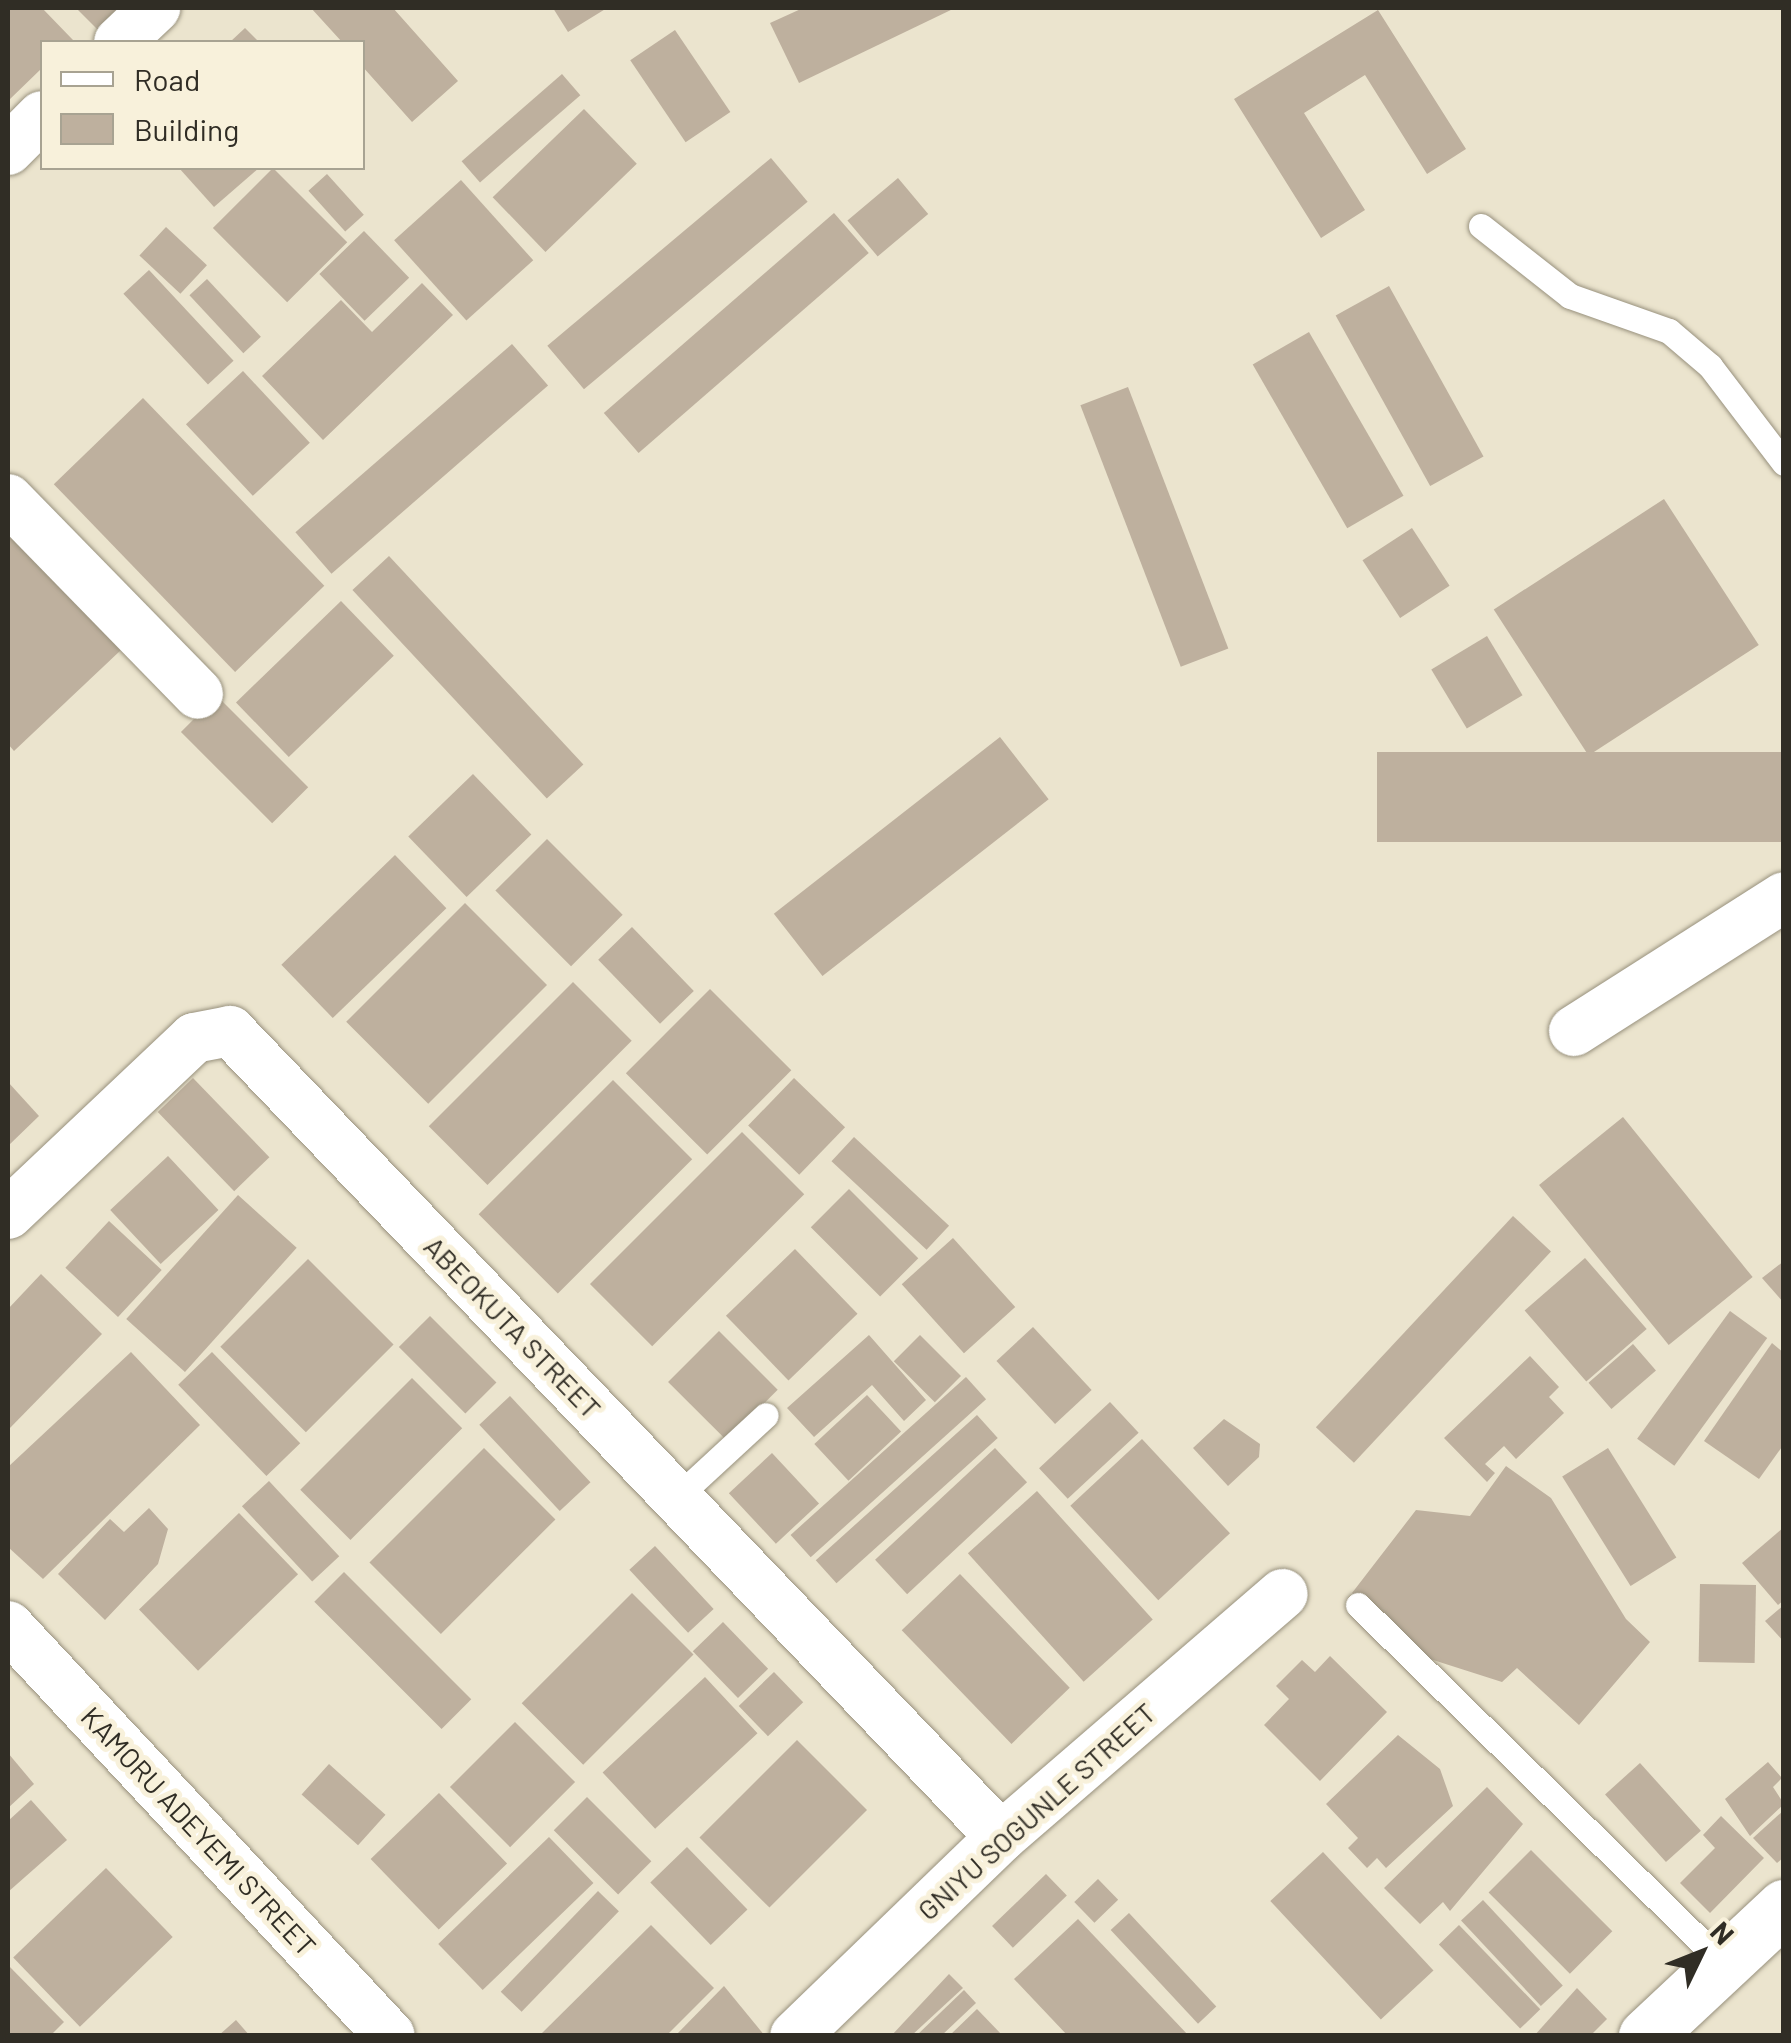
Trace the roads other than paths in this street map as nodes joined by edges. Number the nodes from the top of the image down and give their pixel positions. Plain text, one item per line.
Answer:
1 (155, 8) edge
2 (121, 40) edge
3 (40, 118) edge
4 (8, 150) edge
5 (1481, 226) dead end
6 (1784, 462) edge
7 (8, 499) edge
8 (198, 694) dead end
9 (1784, 897) edge
10 (1574, 1031) dead end
11 (8, 1214) edge
12 (766, 1415) dead end
13 (676, 1498) junction
14 (1284, 1594) dead end
15 (1358, 1605) dead end
16 (8, 1626) edge
17 (1001, 1837) junction
18 (1784, 1907) edge
19 (1723, 1962) junction
20 (390, 2036) edge
21 (795, 2036) edge
22 (1646, 2036) edge

1 - 2 street
3 - 4 street
5 - 6 lane
7 - 8 street
9 - 10 street
11 - 13 street, ABEOKUTA STREET
12 - 13 lane
13 - 17 street, ABEOKUTA STREET
14 - 17 street, GNIYU SOGUNLE STREET
15 - 19 lane
16 - 20 street, KAMORU ADEYEMI STREET
17 - 21 street, GNIYU SOGUNLE STREET
18 - 19 street
19 - 22 street

